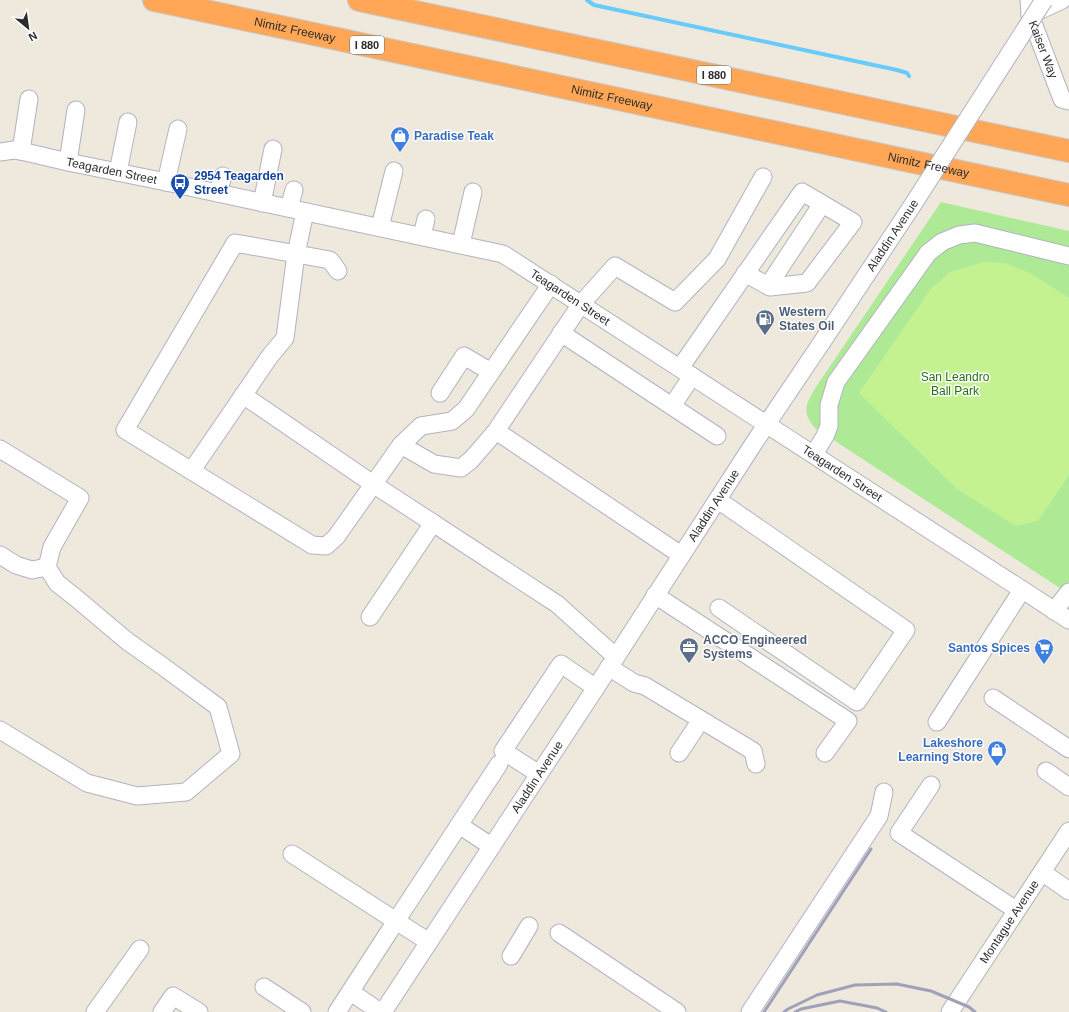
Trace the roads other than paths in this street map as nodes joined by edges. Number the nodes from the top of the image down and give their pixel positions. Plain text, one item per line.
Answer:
1 (154, 0) edge
2 (359, 0) edge
3 (1044, 0) edge
4 (1062, 0) edge
5 (1029, 7) edge
6 (28, 99) dead end
7 (1069, 101) edge
8 (76, 110) dead end
9 (128, 122) dead end
10 (178, 129) dead end
11 (272, 150) dead end
12 (21, 151) junction
13 (1069, 151) edge
14 (0, 152) edge
15 (68, 162) junction
16 (394, 171) dead end
17 (118, 172) junction
18 (223, 176) dead end
19 (763, 177) dead end
20 (166, 182) junction
21 (294, 190) dead end
22 (473, 192) dead end
23 (218, 193) junction
24 (1069, 195) edge
25 (262, 203) junction
26 (822, 204) junction
27 (297, 210) junction
28 (426, 219) dead end
29 (380, 228) junction
30 (422, 236) junction
31 (461, 244) junction
32 (296, 254) junction
33 (1069, 256) edge
34 (338, 271) dead end
35 (745, 273) junction
36 (550, 284) junction
37 (768, 286) junction
38 (581, 304) junction
39 (561, 333) junction
40 (491, 372) junction
41 (686, 372) junction
42 (440, 393) dead end
43 (243, 396) junction
44 (672, 406) junction
45 (767, 424) junction
46 (496, 431) junction
47 (717, 436) dead end
48 (401, 445) junction
49 (0, 449) edge
50 (814, 454) junction
51 (192, 470) junction
52 (373, 484) junction
53 (718, 500) junction
54 (433, 523) junction
55 (0, 555) edge
56 (681, 555) junction
57 (47, 567) junction
58 (1022, 590) junction
59 (1069, 592) edge
60 (655, 595) junction
61 (719, 608) dead end
62 (1054, 611) junction
63 (370, 617) dead end
64 (1069, 620) edge
65 (613, 661) junction
66 (596, 688) junction
67 (993, 698) dead end
68 (701, 720) junction
69 (937, 722) dead end
70 (0, 730) edge
71 (1069, 749) edge
72 (679, 753) dead end
73 (825, 753) dead end
74 (499, 764) dead end
75 (756, 764) dead end
76 (1046, 771) dead end
77 (539, 774) junction
78 (931, 785) dead end
79 (1069, 787) edge
80 (884, 792) dead end
81 (459, 826) junction
82 (1069, 831) edge
83 (491, 846) junction
84 (292, 854) dead end
85 (1042, 872) junction
86 (1069, 892) edge
87 (1016, 910) junction
88 (396, 921) junction
89 (529, 926) dead end
90 (559, 933) dead end
91 (429, 942) junction
92 (140, 949) dead end
93 (511, 956) dead end
94 (264, 987) dead end
95 (351, 992) junction
96 (95, 1012) edge
97 (162, 1012) edge
98 (199, 1012) edge
99 (302, 1012) edge
100 (337, 1012) edge
101 (382, 1012) edge
102 (677, 1012) edge
103 (750, 1012) edge
104 (950, 1012) edge

1 - 24 highway, Nimitz Freeway / I 880
2 - 13 highway, I 880
3 - 45 street, Aladdin Avenue, bridge
4 - 5 street
5 - 7 street, Kaiser Way
6 - 12 street
8 - 15 street
9 - 17 street
10 - 20 street
11 - 25 street
12 - 14 street, Teagarden Street
12 - 15 street, Teagarden Street
15 - 17 street, Teagarden Street
16 - 29 street
17 - 20 street, Teagarden Street
18 - 23 street
19 - 38 street
20 - 23 street, Teagarden Street
21 - 27 street
22 - 31 street
23 - 25 street, Teagarden Street
25 - 27 street, Teagarden Street
26 - 35 street
26 - 37 street
26 - 37 street
27 - 29 street, Teagarden Street
27 - 32 street
28 - 30 street
29 - 30 street, Teagarden Street
30 - 31 street, Teagarden Street
31 - 36 street, Teagarden Street
32 - 34 street
32 - 43 street
32 - 51 street
33 - 50 street
35 - 37 street
35 - 41 street
36 - 38 street, Teagarden Street
36 - 40 street
38 - 39 street
38 - 41 street, Teagarden Street
39 - 44 street
39 - 46 street
40 - 42 street
40 - 48 street
41 - 44 street
41 - 45 street, Teagarden Street
43 - 51 street
43 - 52 street
44 - 47 street
45 - 50 street, Teagarden Street
45 - 53 street, Aladdin Avenue
46 - 48 street
46 - 56 street
48 - 52 street
49 - 57 street
50 - 58 street, Teagarden Street
51 - 52 street
52 - 54 street
53 - 56 street, Aladdin Avenue
53 - 61 street
54 - 63 street
54 - 65 street
55 - 57 street
56 - 60 street, Aladdin Avenue
57 - 70 street
58 - 62 street, Teagarden Street
58 - 69 street
59 - 62 street
60 - 65 street, Aladdin Avenue
60 - 73 street
62 - 64 street, Teagarden Street
65 - 66 street, Aladdin Avenue
65 - 68 street
66 - 77 street, Aladdin Avenue
66 - 77 street
67 - 71 street
68 - 72 street
68 - 75 street
74 - 81 street
76 - 79 street
77 - 83 street, Aladdin Avenue
78 - 87 street
80 - 103 street
81 - 83 street
81 - 88 street
82 - 85 street, Montague Avenue
83 - 91 street, Aladdin Avenue
84 - 88 street
85 - 86 street
85 - 87 street, Montague Avenue
87 - 104 street, Montague Avenue
88 - 91 street
88 - 95 street
89 - 93 street
90 - 102 street
91 - 101 street, Aladdin Avenue
92 - 96 street
94 - 99 street
95 - 100 street
95 - 101 street
97 - 98 street

